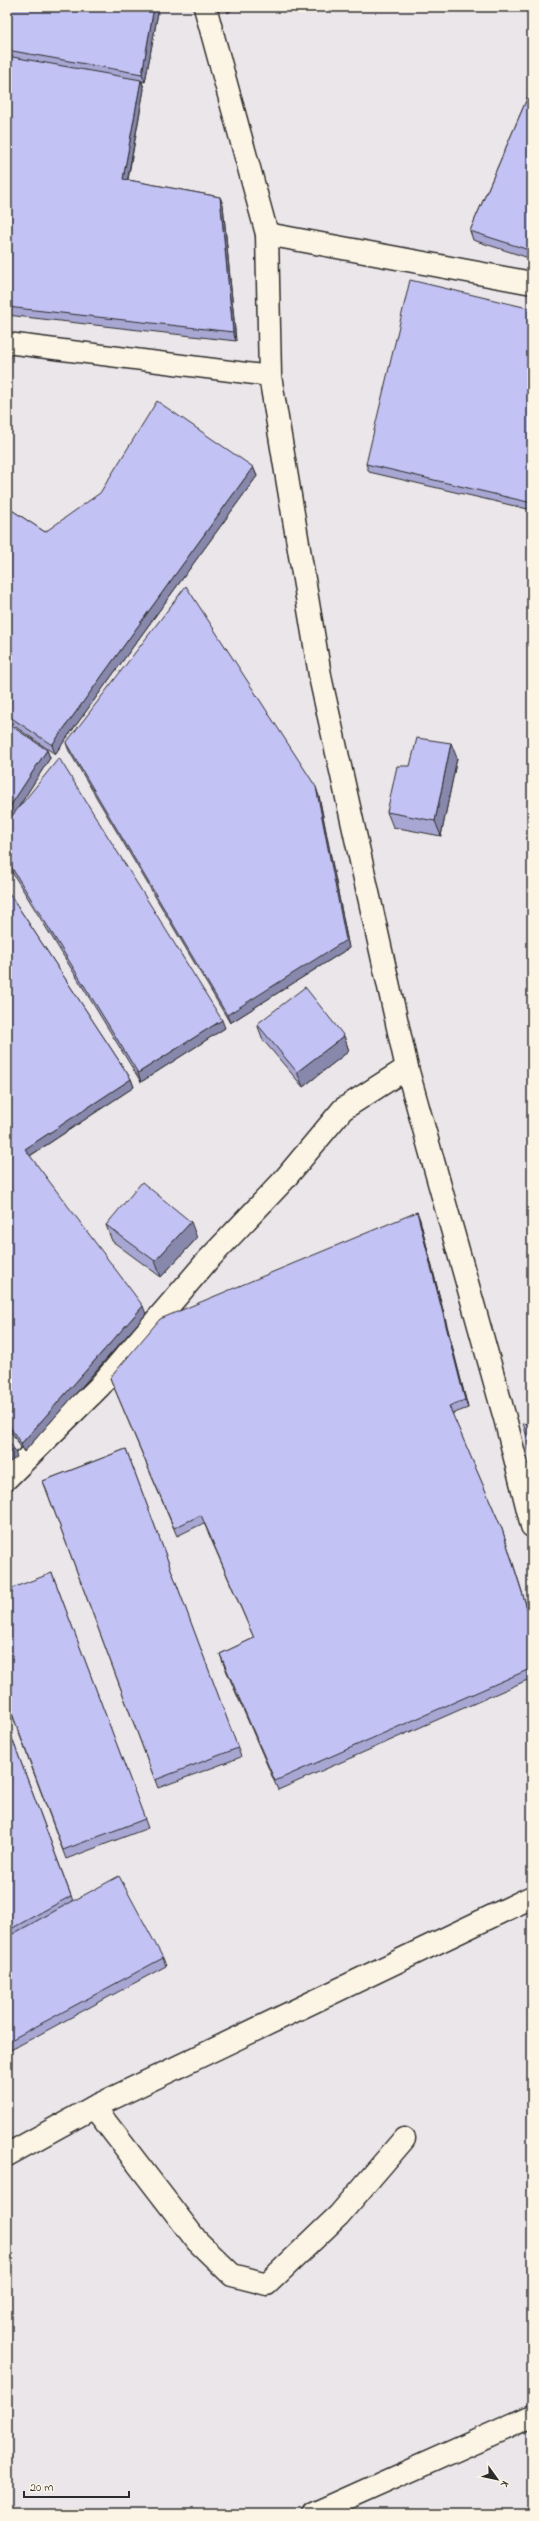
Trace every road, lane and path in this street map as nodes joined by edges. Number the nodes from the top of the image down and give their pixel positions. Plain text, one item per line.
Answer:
1 (205, 7) edge
2 (267, 234) junction
3 (532, 283) edge
4 (7, 343) edge
5 (270, 376) junction
6 (407, 1068) junction
7 (7, 1478) edge
8 (532, 1526) edge
9 (532, 1897) edge
10 (94, 2107) junction
11 (404, 2138) dead end
12 (7, 2155) edge
13 (532, 2416) edge
14 (313, 2514) edge

1 - 2 street
2 - 3 street
2 - 5 street
4 - 5 lane
5 - 6 street
6 - 7 street
6 - 8 street
9 - 10 street
10 - 11 street
10 - 12 street
13 - 14 street

